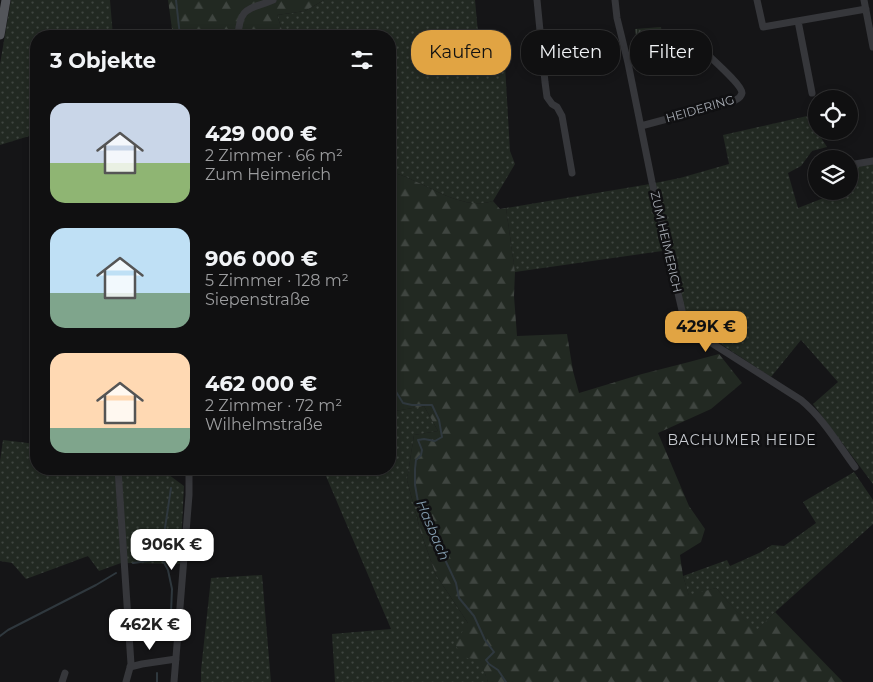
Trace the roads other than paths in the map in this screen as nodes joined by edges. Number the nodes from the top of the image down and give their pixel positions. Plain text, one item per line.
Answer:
1 (6, 0) edge
2 (273, 0) edge
3 (537, 0) edge
4 (615, 0) edge
5 (757, 0) edge
6 (864, 0) edge
7 (866, 9) junction
8 (798, 21) junction
9 (239, 30) edge
10 (0, 35) edge
11 (873, 47) edge
12 (628, 63) junction
13 (811, 90) edge
14 (640, 126) junction
15 (873, 161) edge
16 (858, 164) edge
17 (572, 173) dead end
18 (855, 467) dead end
19 (118, 475) edge
20 (189, 475) edge
21 (176, 659) junction
22 (130, 668) junction
23 (66, 673) dead end
24 (62, 682) edge
25 (126, 682) edge
26 (174, 682) edge

1 - 10 main road
2 - 9 street
3 - 17 street
4 - 12 street, ZUM HEIMERICH
5 - 8 street
6 - 7 street
7 - 8 street
7 - 11 street
8 - 13 street
12 - 14 street, ZUM HEIMERICH
12 - 14 street, HEIDERING
14 - 18 street, ZUM HEIMERICH
15 - 16 street
19 - 22 street
20 - 21 street
21 - 22 street
21 - 26 street
22 - 25 street
23 - 24 street

